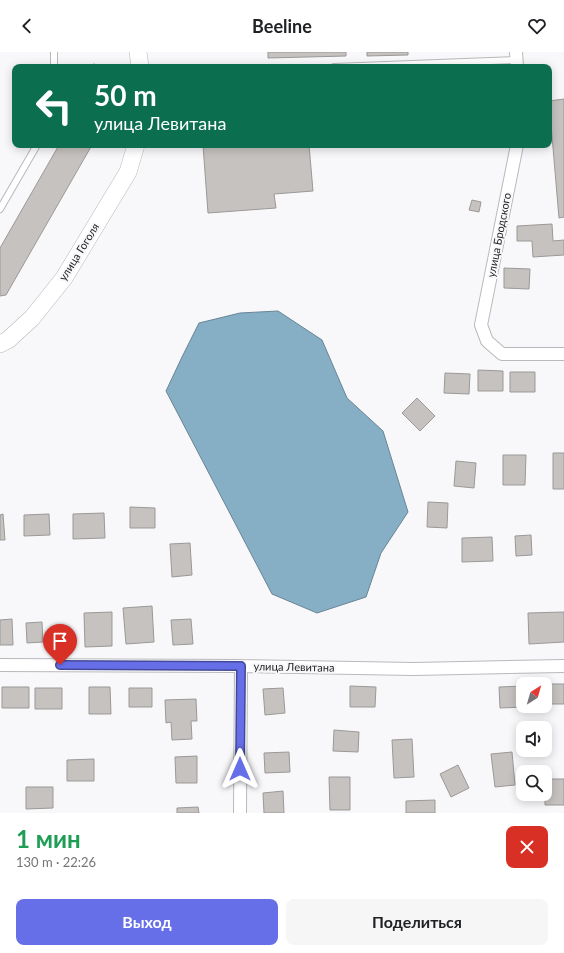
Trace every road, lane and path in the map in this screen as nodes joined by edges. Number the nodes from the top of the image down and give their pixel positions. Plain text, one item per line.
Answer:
1 (54, 52) edge
2 (138, 52) edge
3 (516, 60) edge
4 (54, 64) edge
5 (140, 64) edge
6 (412, 64) edge
7 (35, 148) edge
8 (135, 148) edge
9 (516, 148) edge
10 (0, 209) edge
11 (0, 344) edge
12 (564, 354) edge
13 (0, 665) edge
14 (241, 666) junction
15 (564, 666) edge
16 (240, 813) edge

1 - 4 lane
2 - 5 street
3 - 6 lane
7 - 10 lane
8 - 11 street, улица Гоголя
9 - 12 street, улица Бродского
13 - 14 street, улица Левитана
14 - 15 street, улица Левитана
14 - 16 street

